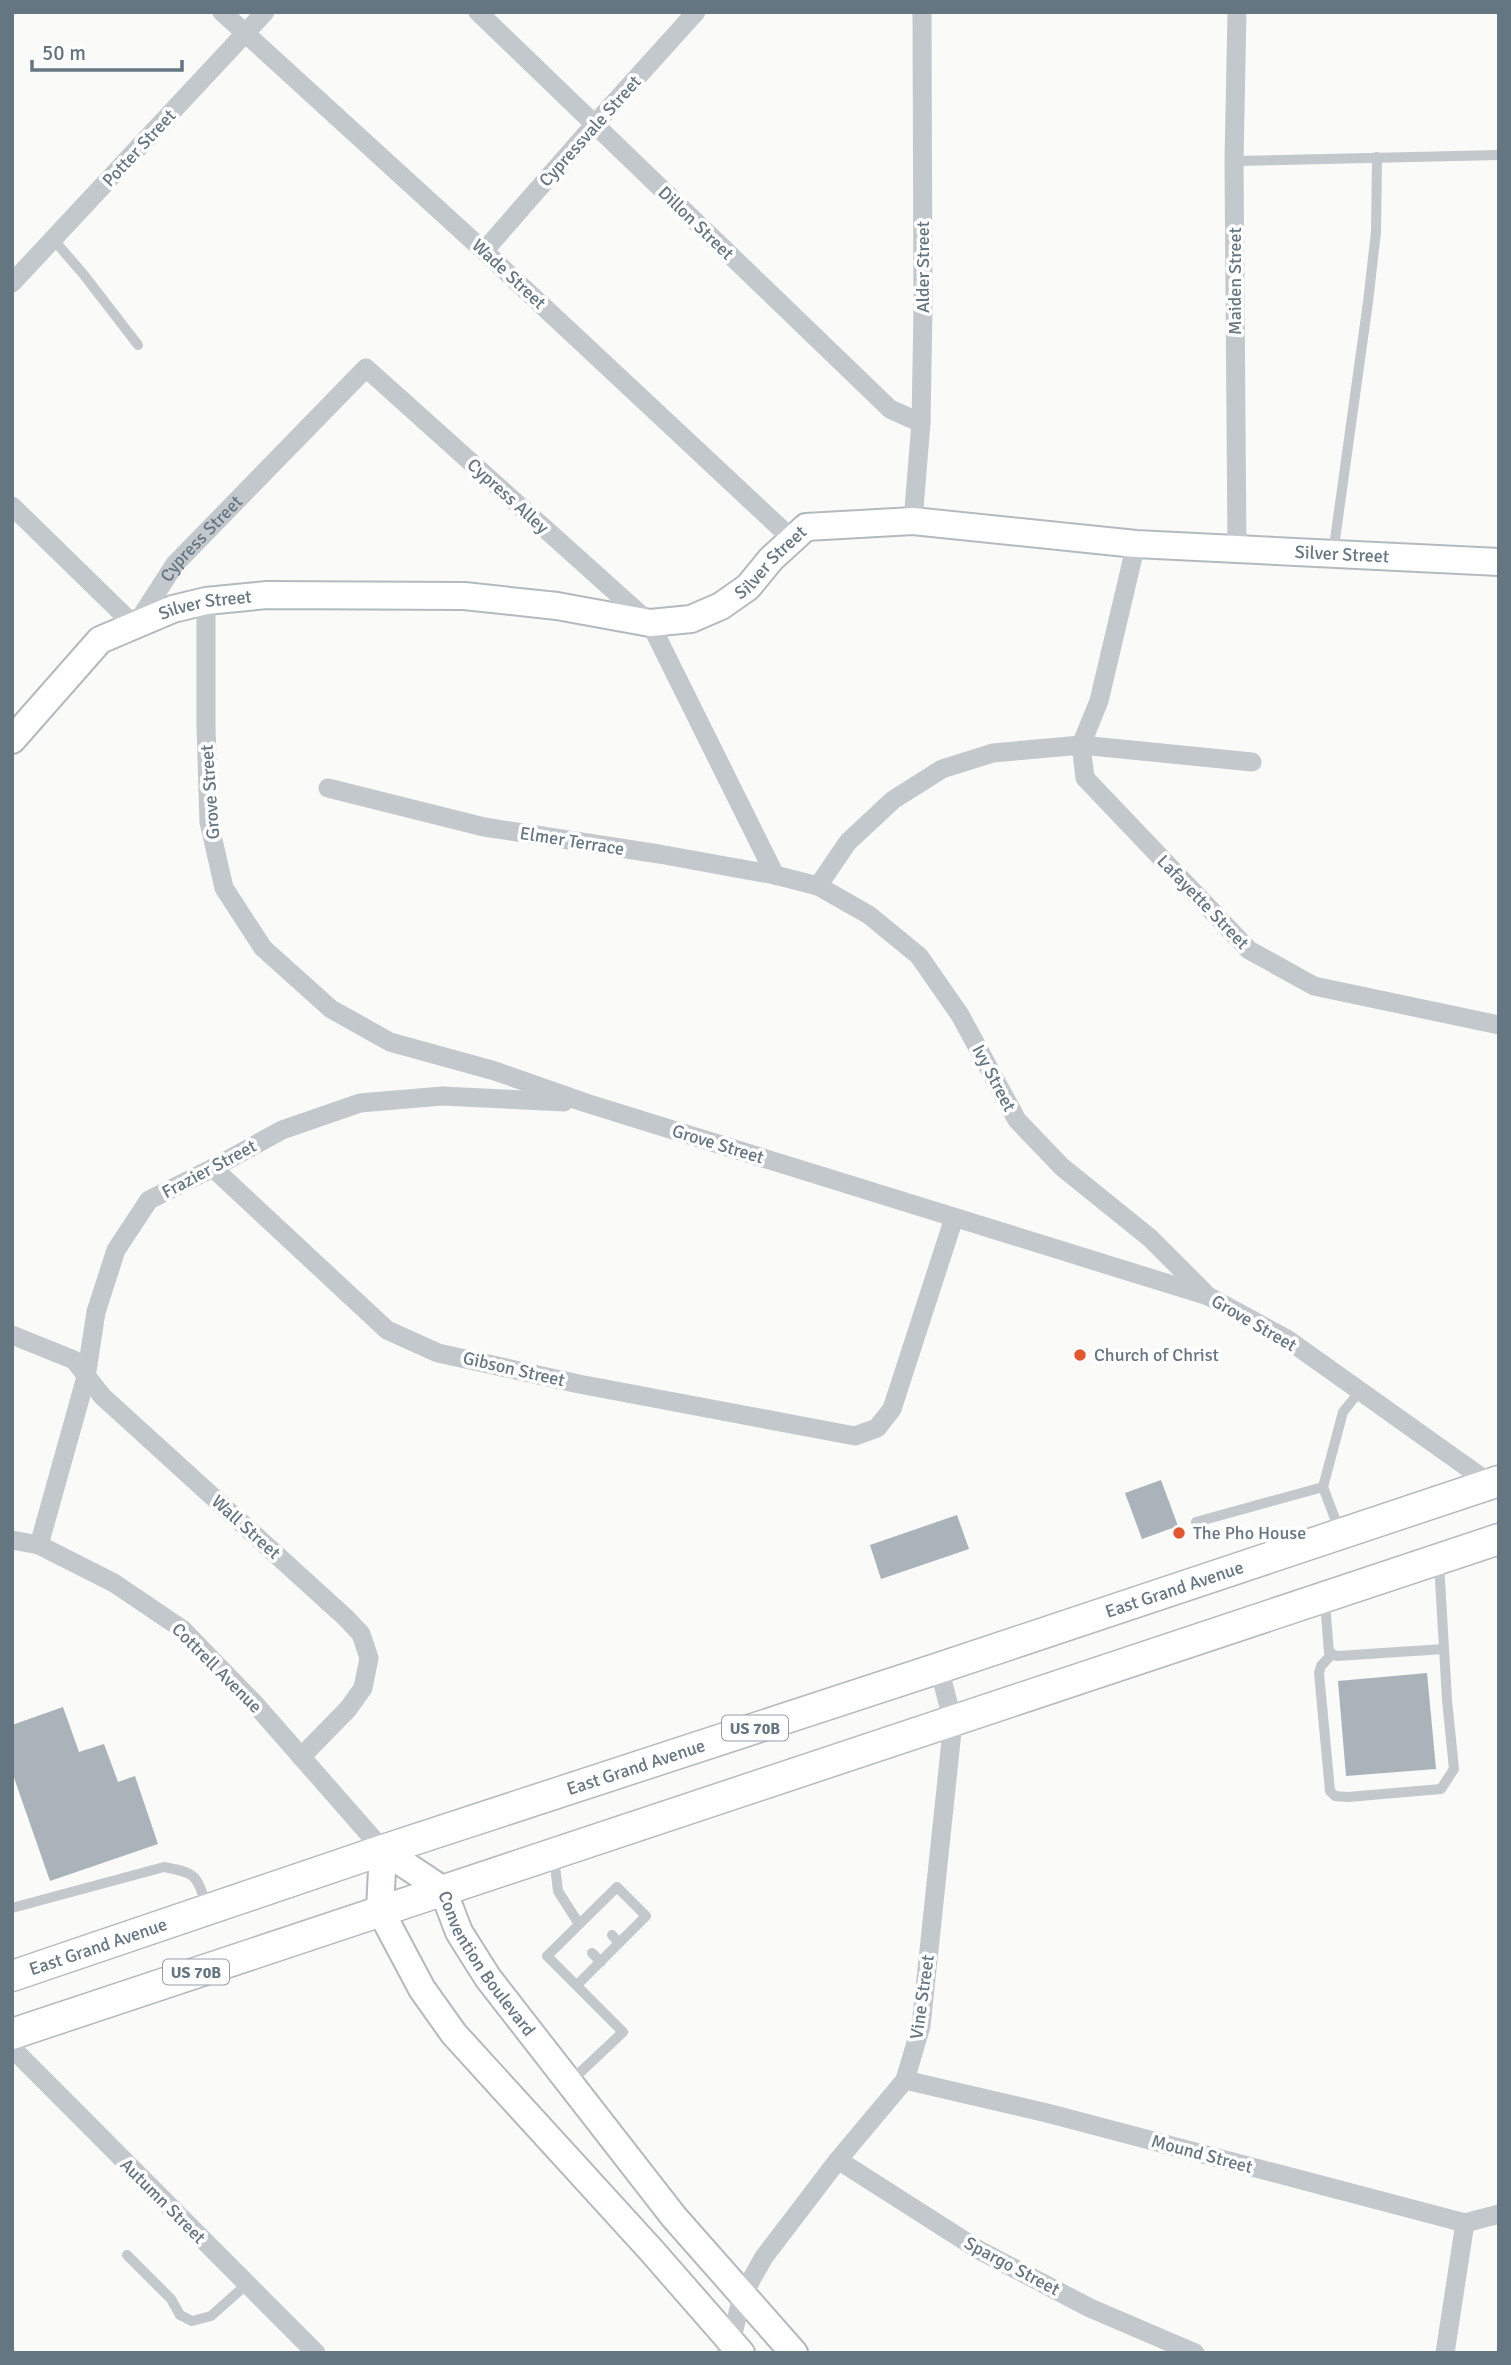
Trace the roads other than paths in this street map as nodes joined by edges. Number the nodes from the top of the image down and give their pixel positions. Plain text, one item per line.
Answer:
1 (222, 12) edge
2 (265, 12) edge
3 (478, 12) edge
4 (696, 12) edge
5 (922, 12) edge
6 (1237, 12) edge
7 (245, 34) junction
8 (594, 125) junction
9 (1499, 155) edge
10 (1377, 158) junction
11 (1234, 161) junction
12 (53, 239) junction
13 (484, 251) junction
14 (12, 283) edge
15 (138, 345) dead end
16 (366, 368) joint
17 (921, 423) junction
18 (12, 506) edge
19 (913, 521) junction
20 (792, 538) junction
21 (1136, 544) junction
22 (1237, 550) junction
23 (1332, 554) junction
24 (1499, 562) edge
25 (206, 601) junction
26 (650, 623) junction
27 (135, 626) junction
28 (12, 740) edge
29 (1081, 746) junction
30 (1252, 762) dead end
31 (328, 788) dead end
32 (775, 875) junction
33 (818, 886) junction
34 (1499, 1025) edge
35 (586, 1103) junction
36 (213, 1168) junction
37 (954, 1218) junction
38 (1208, 1296) junction
39 (12, 1335) edge
40 (86, 1377) junction
41 (1359, 1392) junction
42 (1496, 1481) edge
43 (1323, 1487) junction
44 (1196, 1522) dead end
45 (1341, 1534) junction
46 (1499, 1539) edge
47 (12, 1540) edge
48 (39, 1545) junction
49 (1439, 1559) junction
50 (1324, 1598) junction
51 (1444, 1649) junction
52 (1332, 1654) junction
53 (939, 1668) junction
54 (953, 1722) junction
55 (301, 1757) junction
56 (383, 1850) junction
57 (553, 1854) junction
58 (443, 1890) junction
59 (12, 1908) edge
60 (208, 1910) junction
61 (380, 1910) junction
62 (576, 1931) junction
63 (593, 1953) dead end
64 (601, 1962) junction
65 (12, 1976) edge
66 (577, 1985) junction
67 (12, 2034) edge
68 (12, 2048) edge
69 (905, 2080) junction
70 (569, 2083) junction
71 (838, 2160) junction
72 (1499, 2214) edge
73 (1465, 2223) junction
74 (127, 2255) dead end
75 (247, 2284) junction
76 (742, 2296) junction
77 (732, 2349) edge
78 (316, 2353) edge
79 (794, 2353) edge
80 (1195, 2353) edge
81 (1445, 2353) edge

1 - 7 street, Wade Street
2 - 7 street, Potter Street
3 - 8 street, Dillon Street
4 - 8 street, Cypressvale Street
5 - 17 street, Alder Street
6 - 11 street, Maiden Street
7 - 12 street, Potter Street
7 - 13 street, Wade Street
8 - 13 street, Cypressvale Street
8 - 17 street, Dillon Street
9 - 10 lane
10 - 11 lane
10 - 23 lane
11 - 22 street, Maiden Street
12 - 14 street, Potter Street
12 - 15 lane
13 - 20 street, Wade Street
16 - 26 street, Cypress Alley
16 - 27 street, Cypress Street
17 - 19 street, Alder Street
18 - 27 street
19 - 20 street, Silver Street
19 - 21 street, Silver Street
20 - 26 street, Silver Street
21 - 22 street, Silver Street
21 - 29 street
22 - 23 street, Silver Street
23 - 24 street, Silver Street
25 - 26 street, Silver Street
25 - 27 street, Silver Street
25 - 35 street, Grove Street
26 - 32 street
27 - 28 street
29 - 30 street
29 - 33 street
29 - 34 street, Lafayette Street
31 - 32 street, Elmer Terrace
32 - 33 street, Elmer Terrace
33 - 38 street, Ivy Street
35 - 36 street, Frazier Street
35 - 37 street, Grove Street
36 - 37 street, Gibson Street
36 - 40 street, Frazier Street
37 - 38 street, Grove Street
38 - 41 street, Grove Street
39 - 40 street, Wall Street
40 - 48 street, Frazier Street
40 - 55 street, Wall Street
41 - 42 street, Grove Street
41 - 43 lane
42 - 45 main road, East Grand Avenue / US 70B
43 - 44 lane
43 - 45 lane
45 - 53 main road, East Grand Avenue / US 70B
46 - 49 main road, US 70B
47 - 48 street, Cottrell Avenue
48 - 55 street, Cottrell Avenue
49 - 50 main road, US 70B
49 - 51 lane
50 - 52 lane
50 - 54 main road, US 70B
51 - 52 lane
51 - 52 lane
53 - 54 street, Vine Street
53 - 56 main road, East Grand Avenue / US 70B
54 - 57 main road, US 70B
54 - 69 street, Vine Street
55 - 56 street, Cottrell Avenue
56 - 58 street, Convention Boulevard
56 - 60 main road, East Grand Avenue / US 70B
56 - 61 street
57 - 58 main road, US 70B
57 - 62 lane
58 - 61 main road, US 70B
58 - 70 street, Convention Boulevard
59 - 60 lane
60 - 65 main road, East Grand Avenue / US 70B
61 - 67 main road, US 70B
61 - 77 street
62 - 64 lane
62 - 66 lane
63 - 64 lane
64 - 66 lane
66 - 70 lane
68 - 75 street, Autumn Street
69 - 71 street, Vine Street
69 - 73 street, Mound Street
70 - 76 street, Convention Boulevard
71 - 76 street, Vine Street
71 - 80 street, Spargo Street
72 - 73 street, Mound Street
73 - 81 street
74 - 75 lane
75 - 78 street, Autumn Street
76 - 77 street, Vine Street
76 - 79 street, Convention Boulevard

